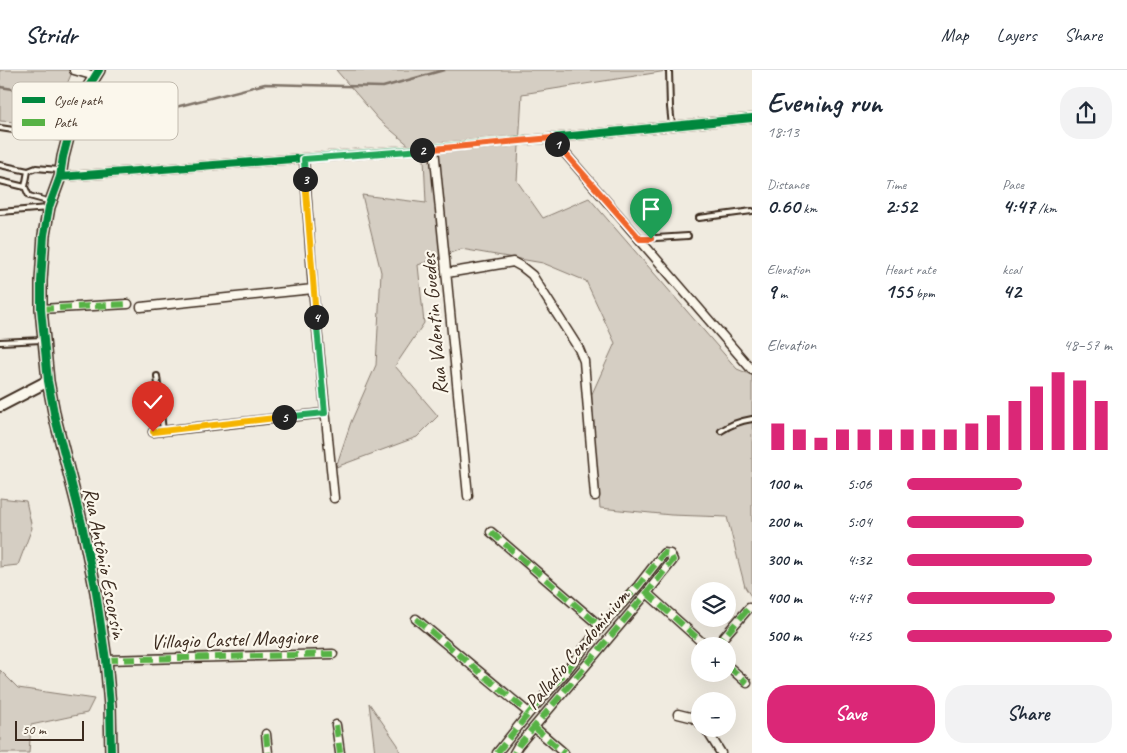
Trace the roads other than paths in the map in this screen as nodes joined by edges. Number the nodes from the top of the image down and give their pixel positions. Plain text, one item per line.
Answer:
1 (74, 70) edge
2 (668, 70) edge
3 (97, 73) edge
4 (752, 118) edge
5 (672, 126) junction
6 (552, 138) junction
7 (68, 140) edge
8 (434, 148) junction
9 (304, 159) junction
10 (0, 165) edge
11 (28, 171) junction
12 (60, 173) junction
13 (0, 181) edge
14 (25, 187) junction
15 (50, 205) junction
16 (752, 211) edge
17 (0, 212) edge
18 (699, 218) dead end
19 (688, 236) dead end
20 (640, 239) junction
21 (447, 272) junction
22 (313, 289) junction
23 (128, 304) dead end
24 (141, 307) dead end
25 (42, 309) junction
26 (44, 340) junction
27 (0, 342) edge
28 (752, 370) edge
29 (157, 376) dead end
30 (48, 381) junction
31 (0, 406) edge
32 (325, 413) junction
33 (752, 420) edge
34 (163, 431) junction
35 (153, 432) dead end
36 (721, 432) dead end
37 (468, 496) dead end
38 (594, 496) dead end
39 (334, 498) dead end
40 (491, 532) dead end
41 (647, 593) junction
42 (749, 608) dead end
43 (416, 619) dead end
44 (601, 627) junction
45 (696, 637) edge
46 (724, 637) edge
47 (333, 654) dead end
48 (106, 660) junction
49 (736, 673) edge
50 (563, 675) junction
51 (572, 682) junction
52 (747, 683) dead end
53 (528, 713) junction
54 (678, 714) dead end
55 (691, 717) edge
56 (336, 725) dead end
57 (534, 727) junction
58 (266, 734) dead end
59 (711, 737) edge
60 (111, 753) edge
61 (268, 753) edge
62 (340, 753) edge
63 (497, 753) edge
64 (514, 753) edge
65 (564, 753) edge
66 (721, 753) edge

1 - 3 street
2 - 5 lane
4 - 5 street
5 - 6 street
6 - 8 street
6 - 20 street
7 - 12 main road, Rua Antônio Escorsin
8 - 9 street
8 - 21 street, Rua Valentin Guedes
9 - 12 street
9 - 22 street
10 - 11 lane
11 - 12 lane
11 - 14 lane
12 - 15 main road, Rua Antônio Escorsin
13 - 14 lane
14 - 15 lane
15 - 17 lane
15 - 25 main road, Rua Antônio Escorsin
16 - 18 lane
19 - 20 lane
20 - 28 street
21 - 37 street, Rua Valentin Guedes
21 - 38 street
22 - 24 street
22 - 32 street
23 - 25 street
25 - 26 main road, Rua Antônio Escorsin
26 - 27 lane
26 - 30 main road, Rua Antônio Escorsin
29 - 34 lane
30 - 31 main road
30 - 48 main road, Rua Antônio Escorsin
32 - 34 street
32 - 39 street
33 - 36 lane
34 - 35 street
40 - 44 street, Palladio Condominium
41 - 44 street, Palladio Condominium
41 - 45 street, Palladio Condominium
41 - 51 street, Palladio Condominium
42 - 46 street
43 - 53 street, Palladio Condominium
44 - 50 street, Palladio Condominium
47 - 48 street, Villagio Castel Maggiore
48 - 60 main road, Rua Antônio Escorsin
49 - 52 street
50 - 51 street
50 - 53 street, Palladio Condominium
51 - 57 street, Palladio Condominium
53 - 63 street, Palladio Condominium
54 - 55 street
56 - 62 street
57 - 64 street, Palladio Condominium
57 - 65 street, Palladio Condominium
58 - 61 street
59 - 66 street

